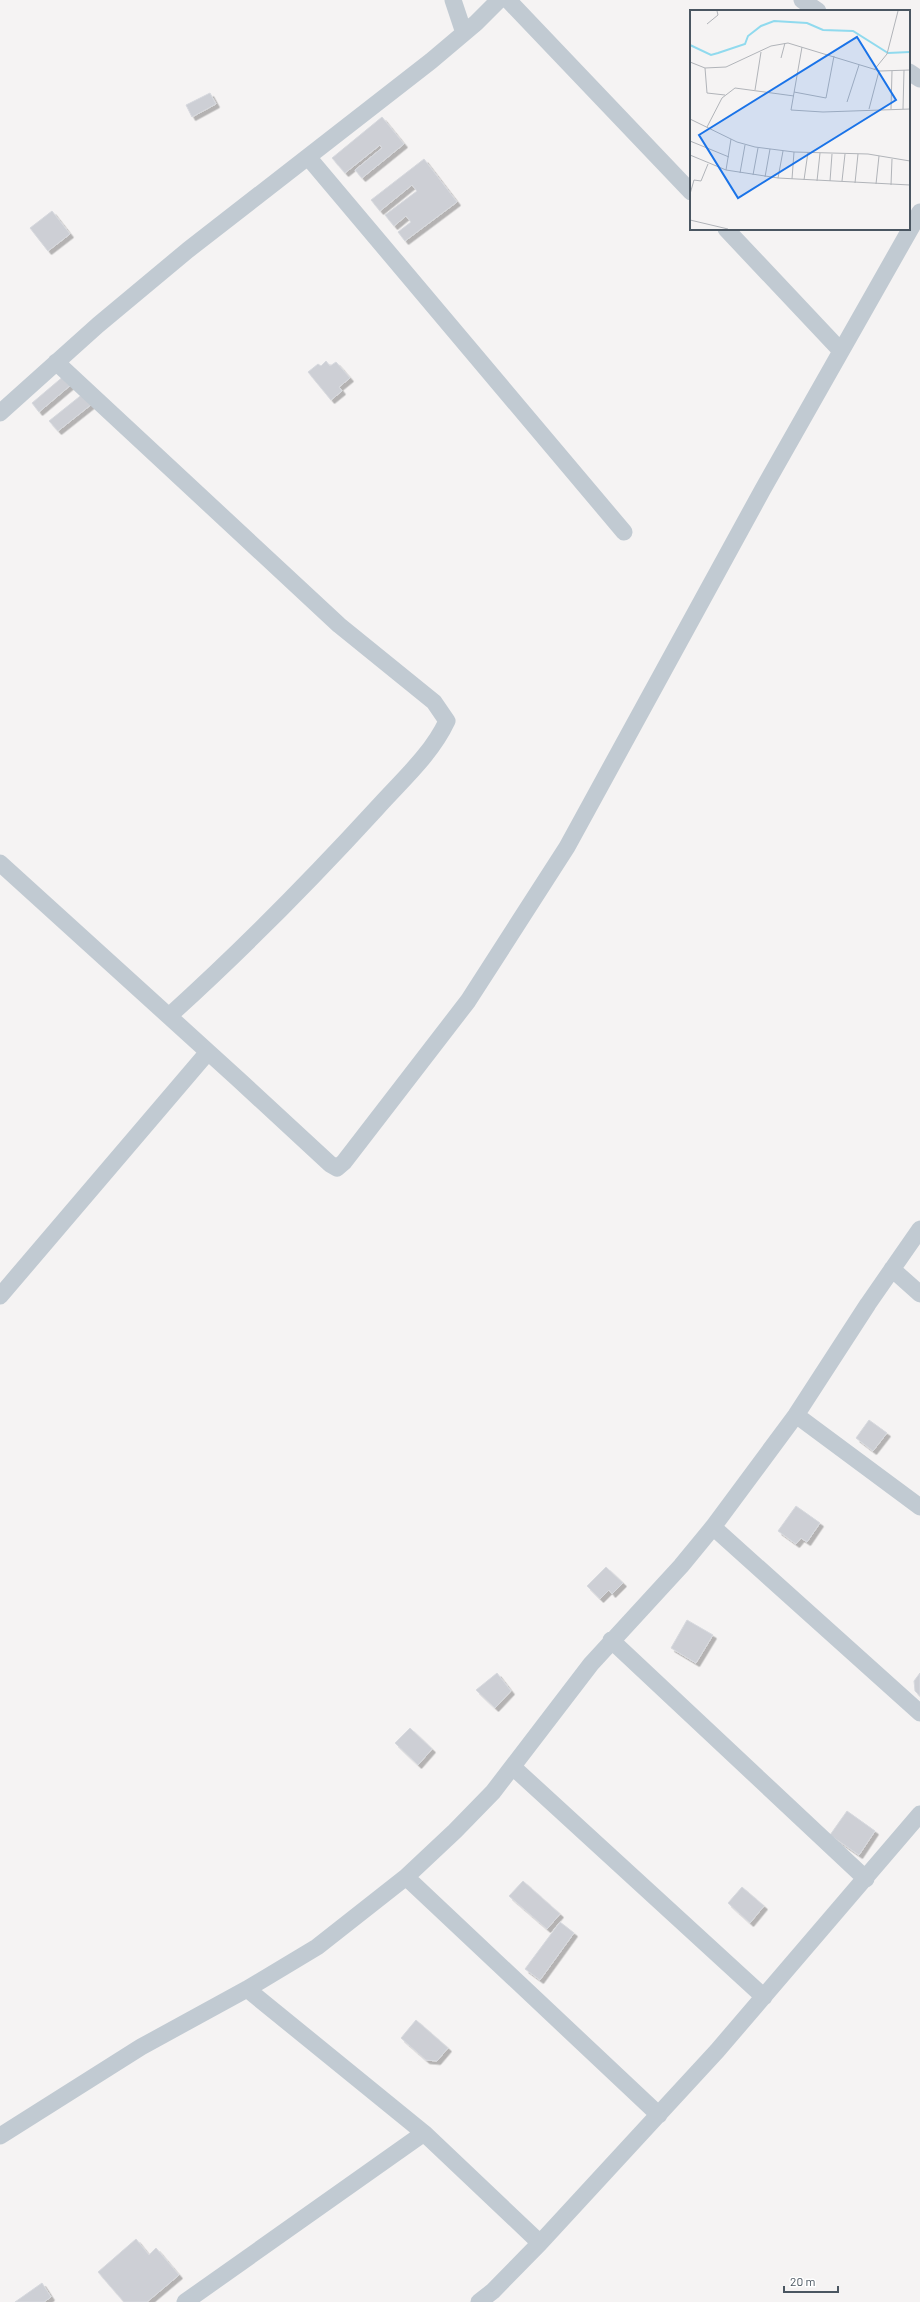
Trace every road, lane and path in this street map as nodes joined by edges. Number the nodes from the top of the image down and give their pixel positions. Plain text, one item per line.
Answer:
1 (453, 0) edge
2 (499, 0) edge
3 (508, 0) edge
4 (802, 0) edge
5 (817, 10) edge
6 (464, 33) junction
7 (910, 73) edge
8 (920, 79) edge
9 (308, 157) junction
10 (690, 191) edge
11 (920, 212) edge
12 (727, 230) edge
13 (910, 230) edge
14 (910, 230) edge
15 (841, 351) junction
16 (56, 362) junction
17 (0, 413) edge
18 (624, 532) dead end
19 (0, 863) edge
20 (169, 1016) junction
21 (208, 1052) junction
22 (920, 1230) edge
23 (892, 1269) junction
24 (920, 1294) edge
25 (0, 1296) edge
26 (796, 1415) junction
27 (920, 1507) edge
28 (713, 1527) junction
29 (611, 1640) junction
30 (920, 1713) edge
31 (514, 1768) junction
32 (920, 1814) edge
33 (406, 1877) junction
34 (866, 1878) junction
35 (247, 1989) junction
36 (764, 1997) junction
37 (659, 2115) junction
38 (424, 2133) junction
39 (0, 2136) edge
40 (540, 2243) junction
41 (185, 2302) edge
42 (479, 2302) edge

1 - 6 street
2 - 6 street
3 - 10 street
4 - 5 street
6 - 9 street
7 - 8 street
9 - 16 street
9 - 18 street
11 - 13 street
12 - 15 street
14 - 15 street
15 - 21 street
16 - 17 street
16 - 20 street
19 - 20 street
20 - 21 street
21 - 25 street
22 - 23 street
23 - 24 street
23 - 26 street
26 - 27 street
26 - 28 street
28 - 29 street
28 - 30 street
29 - 31 street
29 - 34 street
31 - 33 street
31 - 36 street
32 - 34 street
33 - 35 street
33 - 37 street
34 - 36 street
35 - 38 street
35 - 39 street
36 - 37 street
37 - 40 street
38 - 40 street
38 - 41 street
40 - 42 street

